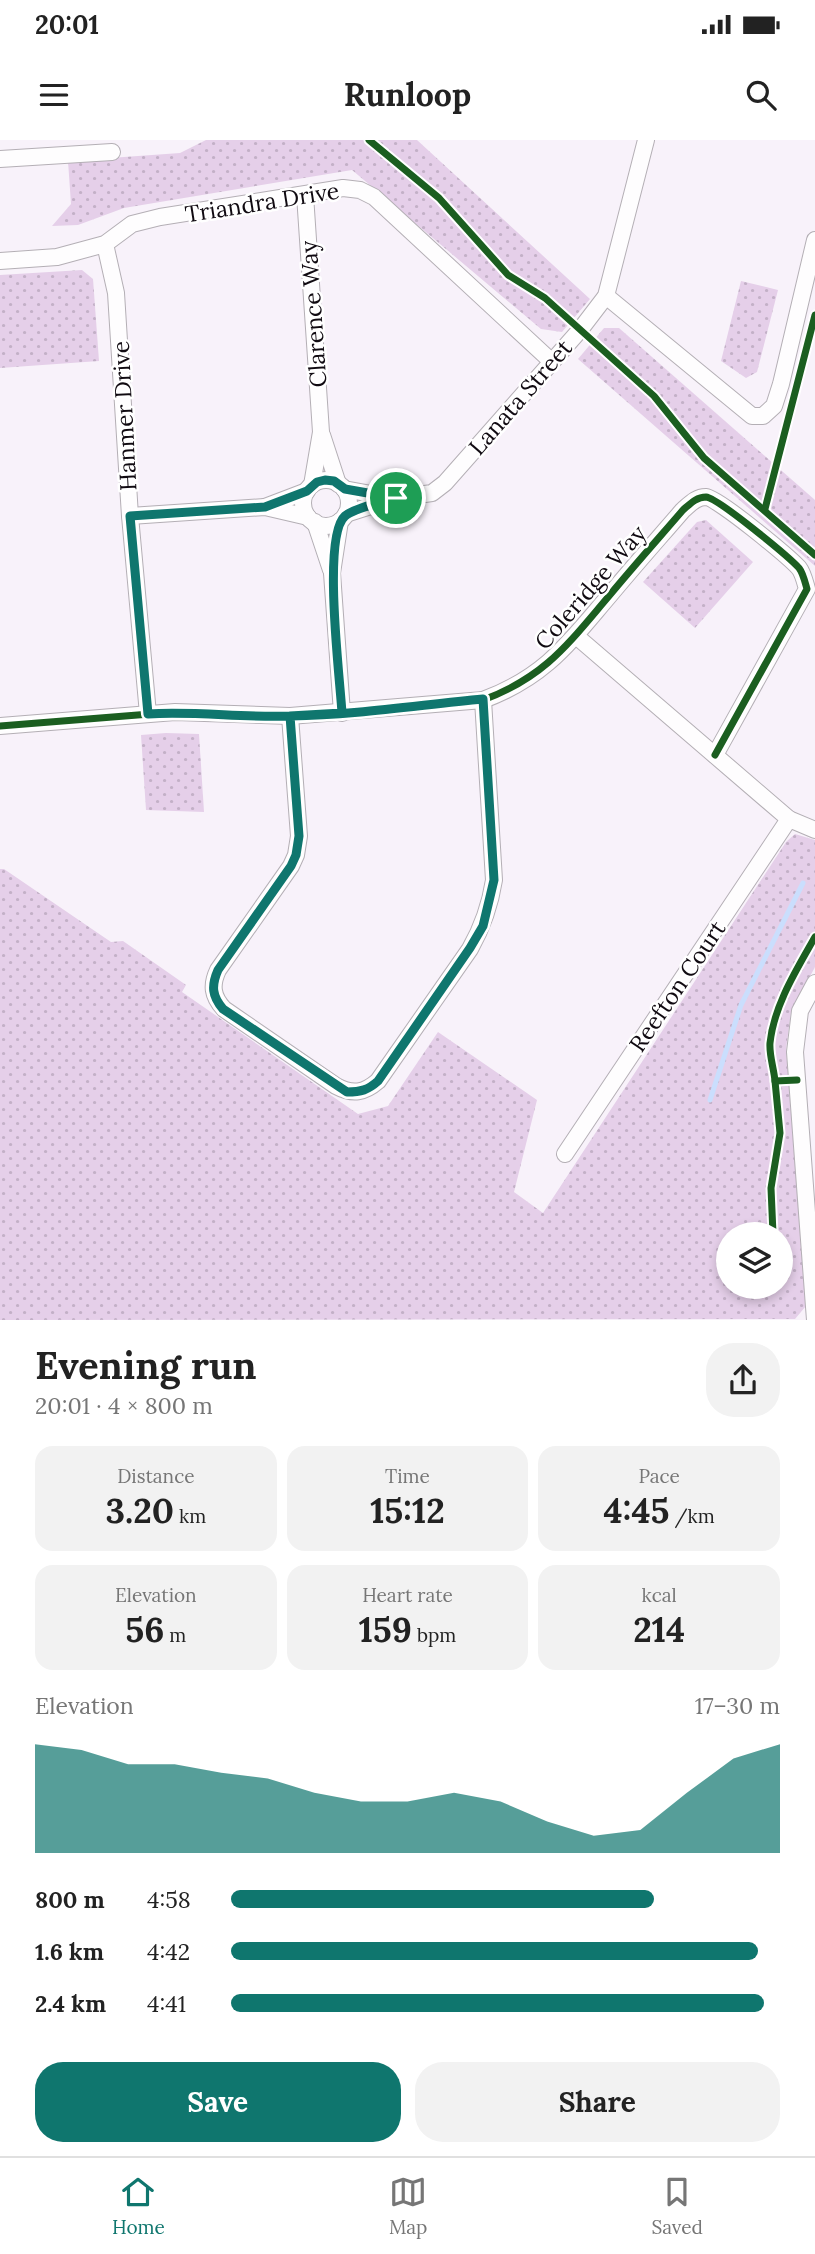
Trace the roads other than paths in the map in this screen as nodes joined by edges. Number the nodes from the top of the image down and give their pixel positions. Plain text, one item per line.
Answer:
1 (646, 140) edge
2 (112, 152) dead end
3 (0, 159) edge
4 (304, 195) junction
5 (815, 240) edge
6 (105, 244) junction
7 (0, 261) edge
8 (606, 296) junction
9 (551, 361) junction
10 (321, 432) junction
11 (341, 487) junction
12 (310, 488) junction
13 (396, 498) junction
14 (265, 507) junction
15 (130, 516) junction
16 (343, 518) junction
17 (311, 519) junction
18 (332, 573) junction
19 (576, 636) junction
20 (483, 699) junction
21 (342, 713) junction
22 (148, 714) junction
23 (290, 716) junction
24 (0, 726) edge
25 (715, 755) junction
26 (789, 819) junction
27 (815, 830) edge
28 (815, 983) edge
29 (807, 1100) edge
30 (565, 1154) dead end
31 (815, 1320) edge

1 - 8 street, Lanata Street
2 - 3 street
4 - 6 street, Triandra Drive
4 - 9 street, Triandra Drive
4 - 10 street, Clarence Way
5 - 8 street
6 - 7 street, Triandra Drive
6 - 15 street, Hanmer Drive
8 - 9 street, Lanata Street
9 - 13 street, Lanata Street
10 - 11 street, Clarence Way
10 - 12 street, Clarence Way
11 - 12 street
11 - 13 street, Lanata Street
11 - 16 street
12 - 14 street
12 - 17 street
13 - 16 street, Lanata Street
14 - 15 street
14 - 17 street
15 - 22 street, Hanmer Drive
16 - 17 street
16 - 18 street
17 - 18 street
18 - 21 street
19 - 20 street, Coleridge Way
19 - 25 street
19 - 25 street, Coleridge Way
20 - 21 street, Coleridge Way
20 - 23 street
21 - 23 street, Coleridge Way
22 - 23 street, Coleridge Way
22 - 24 street, Coleridge Way
25 - 26 street
26 - 27 street
26 - 30 street, Reefton Court
28 - 29 street
29 - 31 street

